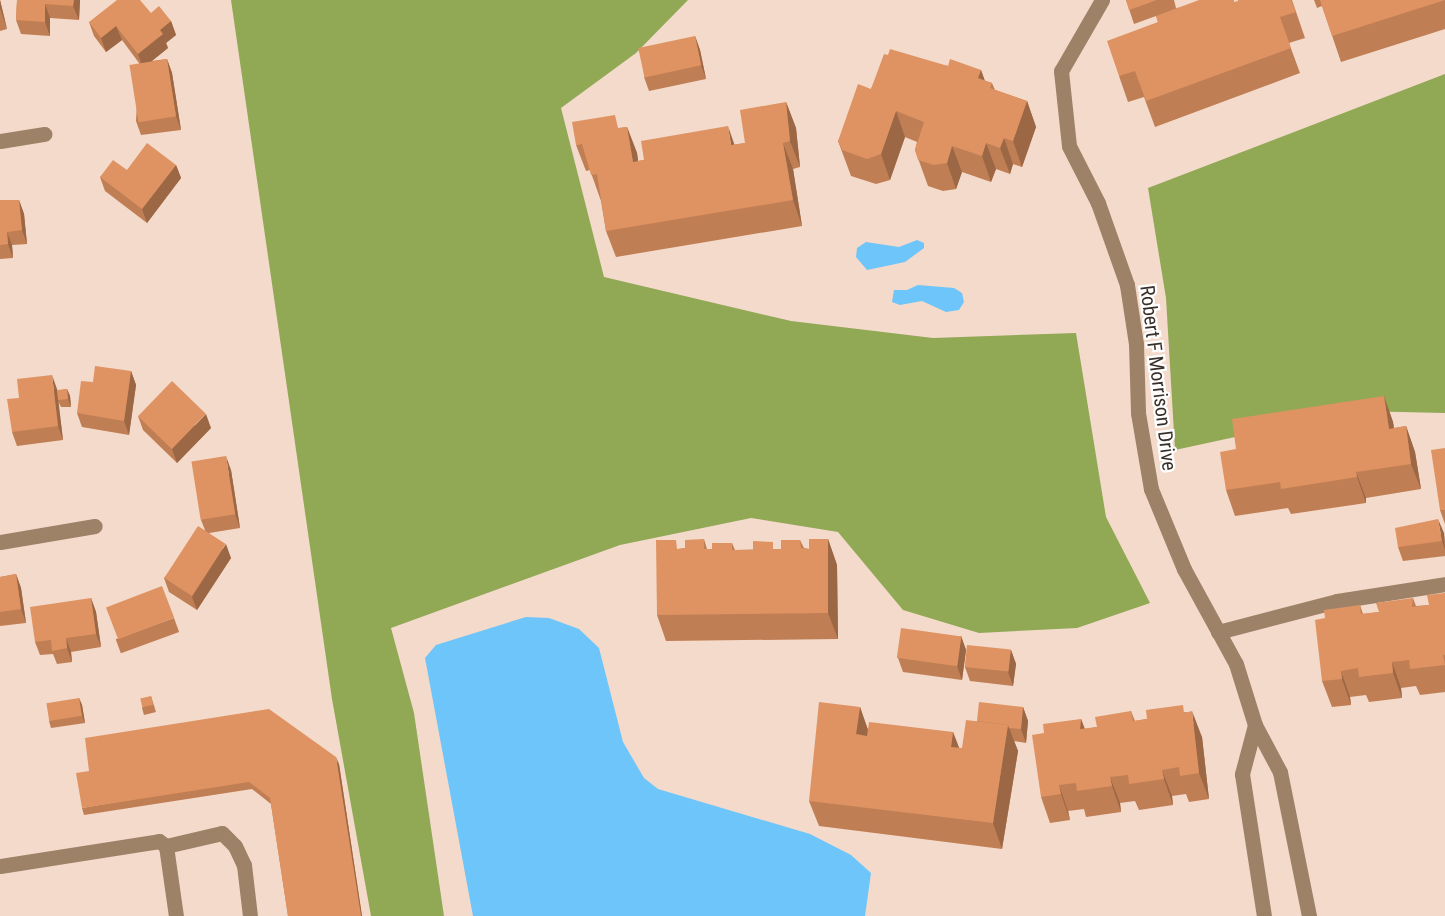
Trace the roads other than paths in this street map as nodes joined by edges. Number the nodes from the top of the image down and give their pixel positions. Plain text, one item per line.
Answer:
1 (1102, 0) edge
2 (44, 134) dead end
3 (0, 141) edge
4 (95, 526) dead end
5 (0, 542) edge
6 (1445, 584) edge
7 (1218, 632) junction
8 (1255, 725) junction
9 (166, 846) junction
10 (0, 866) edge
11 (176, 916) edge
12 (250, 916) edge
13 (1264, 916) edge
14 (1309, 916) edge

1 - 7 street, Robert F Morrison Drive
2 - 3 street
4 - 5 street
6 - 7 street
7 - 8 street, Robert F Morrison Drive
8 - 13 street
8 - 14 street, Robert F Morrison Drive
9 - 10 street
9 - 11 street
9 - 12 street

